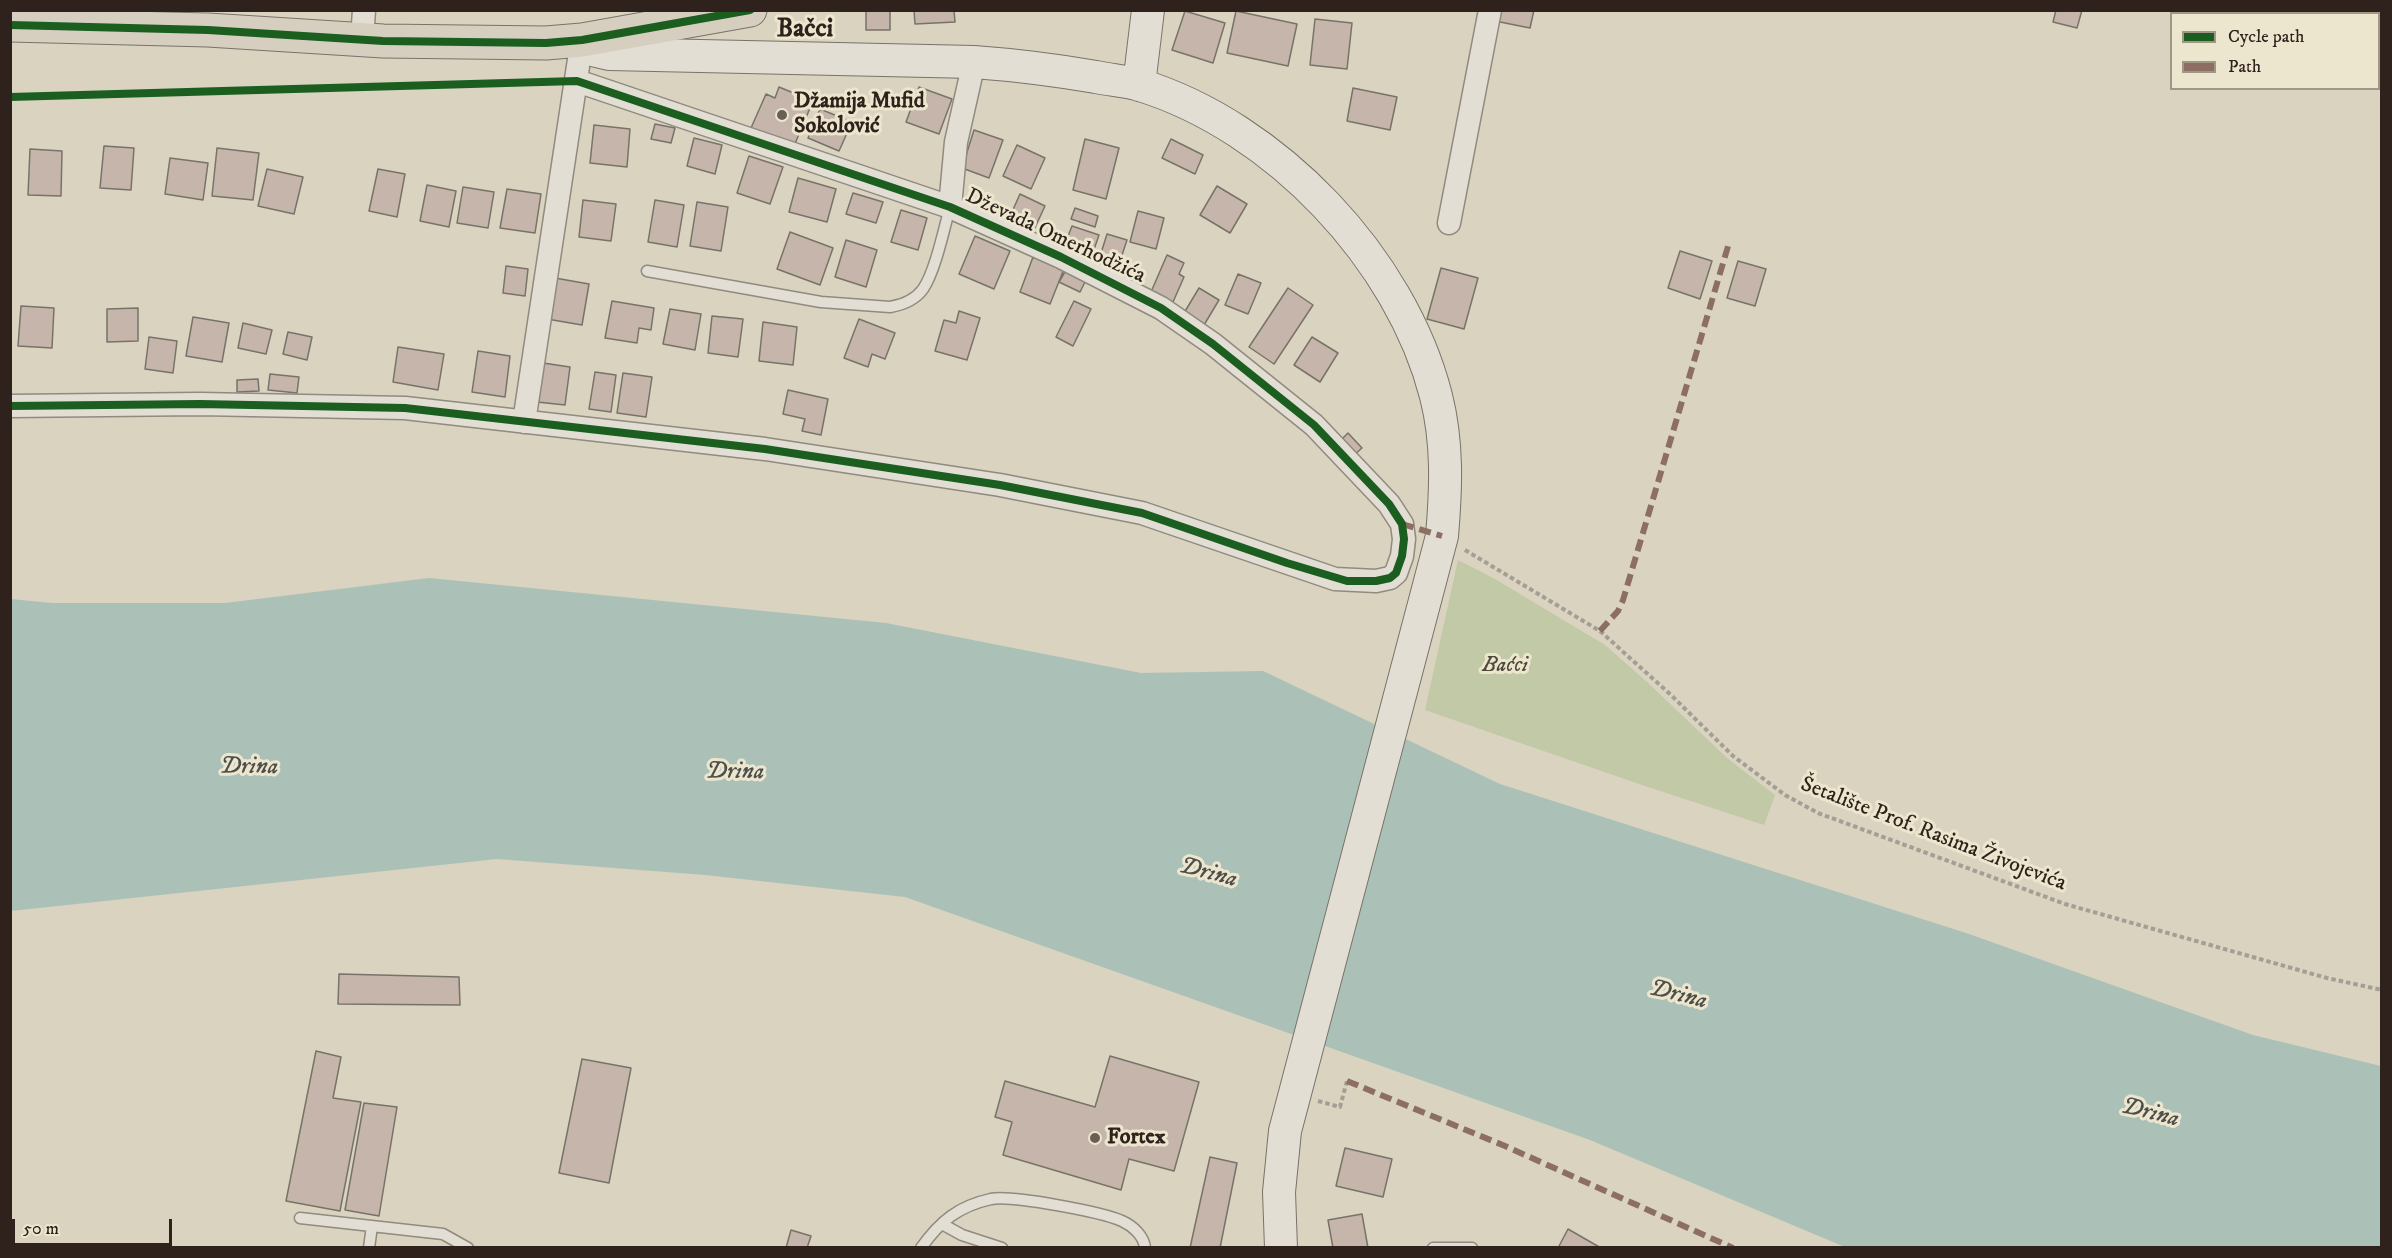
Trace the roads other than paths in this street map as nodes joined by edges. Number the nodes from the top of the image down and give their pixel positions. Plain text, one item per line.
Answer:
1 (1148, 10) edge
2 (1490, 10) edge
3 (736, 12) edge
4 (10, 25) edge
5 (363, 25) edge
6 (582, 40) junction
7 (974, 62) junction
8 (577, 81) junction
9 (1139, 85) junction
10 (950, 207) junction
11 (1449, 223) dead end
12 (647, 271) dead end
13 (10, 406) edge
14 (525, 422) junction
15 (300, 1218) dead end
16 (942, 1224) junction
17 (372, 1226) junction
18 (369, 1248) edge
19 (468, 1248) edge
20 (921, 1248) edge
21 (1002, 1248) edge
22 (1145, 1248) edge
23 (1281, 1248) edge
24 (1433, 1248) edge
25 (1472, 1248) edge

1 - 9 main road
2 - 11 street
3 - 6 main road
4 - 5 main road
5 - 6 main road
6 - 7 main road
6 - 8 street
7 - 9 main road
7 - 10 street, Dževada Omerhodžića
8 - 10 street, Dževada Omerhodžića
8 - 14 street
9 - 23 main road
10 - 12 lane
10 - 14 street, Dževada Omerhodžića
13 - 14 street
15 - 17 lane
16 - 20 lane
16 - 21 lane
16 - 22 lane
17 - 18 lane
17 - 19 lane
24 - 25 lane

